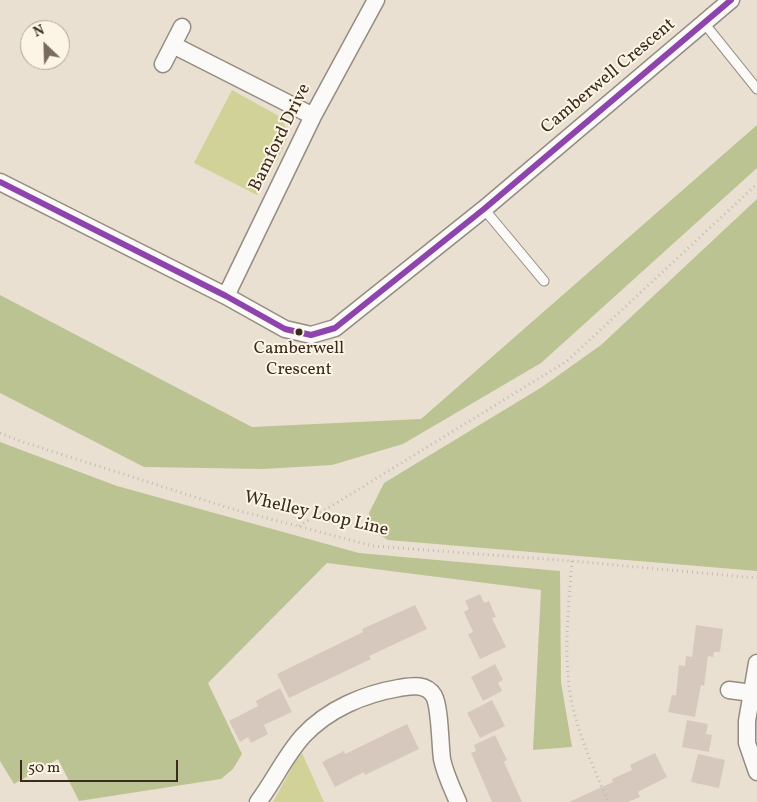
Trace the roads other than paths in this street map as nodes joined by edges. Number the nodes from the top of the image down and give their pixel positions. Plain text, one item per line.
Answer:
1 (376, 0) edge
2 (732, 0) edge
3 (704, 23) junction
4 (182, 27) dead end
5 (173, 45) junction
6 (163, 64) dead end
7 (757, 89) edge
8 (313, 116) junction
9 (0, 182) edge
10 (484, 209) junction
11 (544, 281) dead end
12 (226, 296) junction
13 (757, 664) edge
14 (729, 690) dead end
15 (752, 693) junction
16 (757, 772) edge
17 (258, 802) edge
18 (458, 802) edge

1 - 8 street, Bamford Drive
2 - 3 street, Camberwell Crescent
3 - 7 lane
3 - 10 street, Camberwell Crescent
4 - 5 street
5 - 6 street
5 - 8 street
8 - 12 street, Bamford Drive
9 - 12 street, Camberwell Crescent
10 - 11 lane
10 - 12 street, Camberwell Crescent
13 - 15 street
14 - 15 street
15 - 16 street
17 - 18 street

